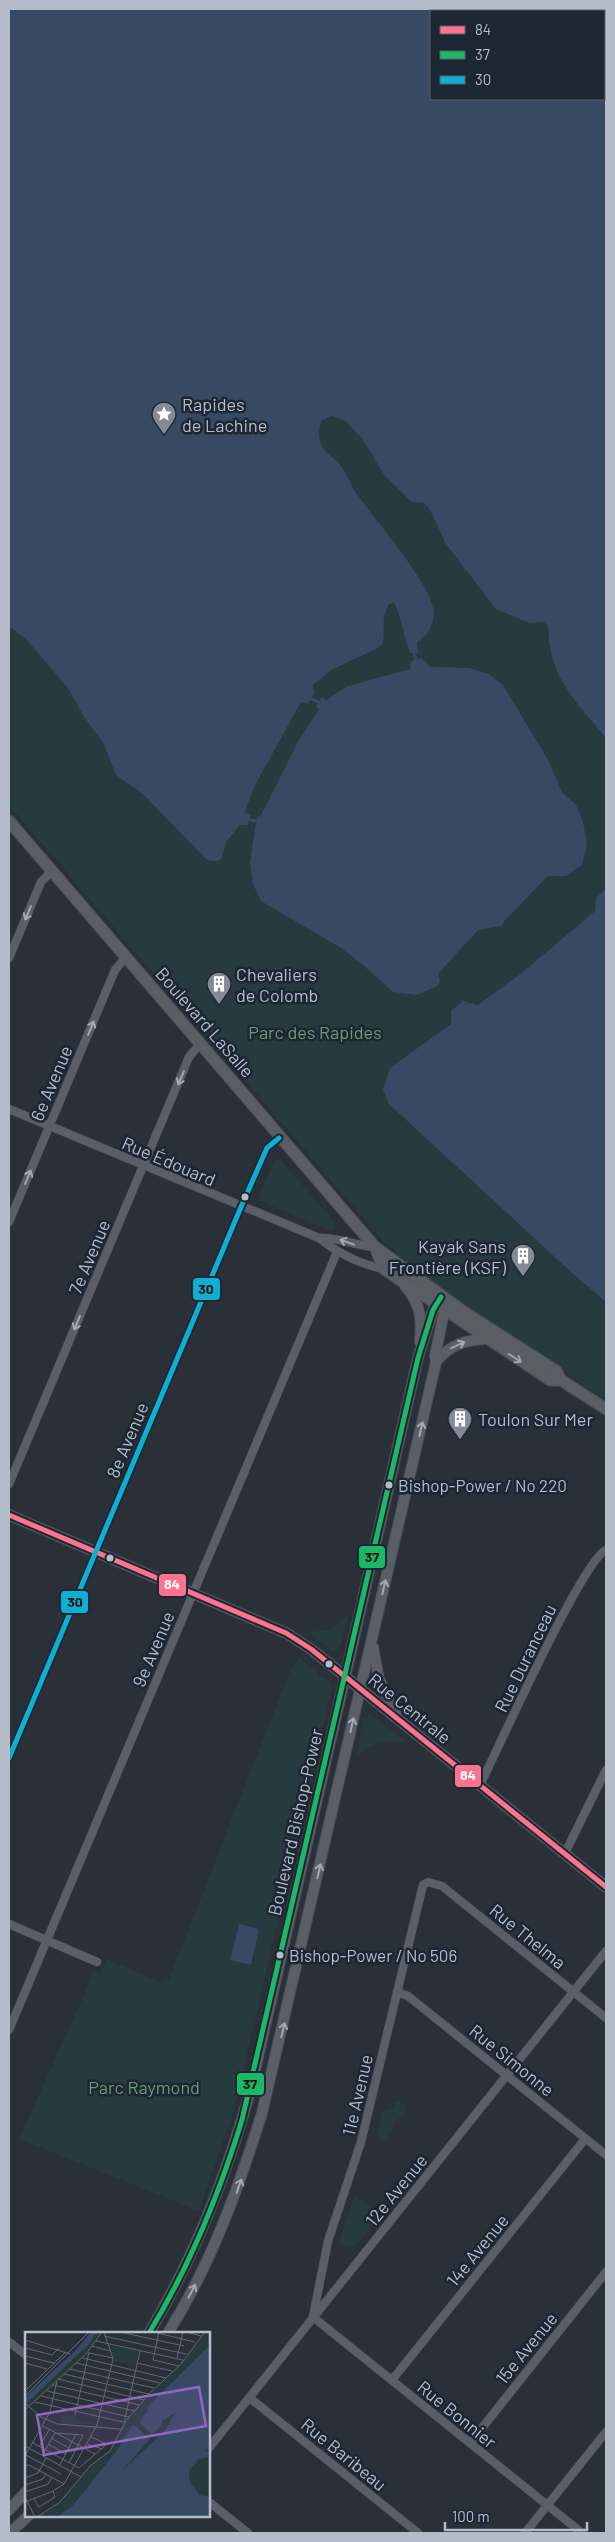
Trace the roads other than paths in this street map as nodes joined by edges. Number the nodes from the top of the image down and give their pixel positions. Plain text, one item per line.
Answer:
1 (9, 821) edge
2 (52, 871) junction
3 (9, 958) edge
4 (126, 958) junction
5 (200, 1044) junction
6 (9, 1109) edge
7 (49, 1126) junction
8 (280, 1138) junction
9 (144, 1166) junction
10 (241, 1207) junction
11 (9, 1222) edge
12 (319, 1238) junction
13 (375, 1247) junction
14 (337, 1252) junction
15 (384, 1269) junction
16 (400, 1280) junction
17 (436, 1297) junction
18 (452, 1308) junction
19 (486, 1339) junction
20 (419, 1356) junction
21 (436, 1362) junction
22 (561, 1380) junction
23 (606, 1409) edge
24 (9, 1484) edge
25 (9, 1515) edge
26 (606, 1550) edge
27 (95, 1553) junction
28 (193, 1593) junction
29 (373, 1635) junction
30 (346, 1676) junction
31 (360, 1689) junction
32 (401, 1722) junction
33 (9, 1758) edge
34 (606, 1770) edge
35 (480, 1785) junction
36 (565, 1853) junction
37 (428, 1882) joint
38 (606, 1887) edge
39 (9, 1924) edge
40 (47, 1940) junction
41 (606, 1951) edge
42 (97, 1962) dead end
43 (397, 1992) junction
44 (574, 1992) junction
45 (606, 2018) edge
46 (9, 2030) edge
47 (508, 2075) junction
48 (585, 2139) junction
49 (606, 2156) edge
50 (606, 2272) edge
51 (313, 2318) junction
52 (150, 2332) edge
53 (169, 2332) edge
54 (9, 2342) edge
55 (25, 2354) edge
56 (392, 2380) junction
57 (250, 2398) junction
58 (606, 2432) edge
59 (470, 2443) junction
60 (210, 2447) edge
61 (25, 2493) edge
62 (210, 2503) edge
63 (547, 2506) junction
64 (9, 2510) edge
65 (27, 2517) edge
66 (10, 2533) edge
67 (248, 2533) edge
68 (418, 2533) edge
69 (525, 2533) edge
70 (582, 2533) edge

1 - 2 main road, Boulevard LaSalle
2 -> 3 street
2 - 4 main road, Boulevard LaSalle
4 - 5 main road, Boulevard LaSalle
7 -> 4 street, 6e Avenue
5 - 8 main road, Boulevard LaSalle
5 -> 9 street, 7e Avenue
6 - 7 street, Rue Édouard
7 - 9 street, Rue Édouard
11 -> 7 street, 6e Avenue
8 - 10 street, 8e Avenue
8 - 13 main road, Boulevard LaSalle
9 - 10 street, Rue Édouard
9 -> 24 street, 7e Avenue
10 - 12 street, Rue Édouard
10 - 27 street, 8e Avenue
13 -> 12 street, Rue Édouard
12 - 14 street, Rue Édouard
13 - 15 main road, Boulevard LaSalle
13 - 17 main road, Boulevard LaSalle
14 - 15 street, Rue Édouard
14 - 28 street, 9e Avenue
15 - 16 main road, Boulevard LaSalle
16 - 17 main road, Boulevard LaSalle
16 - 20 street
17 - 18 main road, Boulevard LaSalle
17 - 20 street, Boulevard Bishop-Power
18 - 19 main road, Boulevard LaSalle
18 - 21 street, Boulevard Bishop-Power
18 - 22 main road, Boulevard LaSalle
21 -> 19 street
19 -> 22 main road, Boulevard LaSalle
20 - 30 street, Boulevard Bishop-Power
29 -> 21 street, Boulevard Bishop-Power
22 - 23 main road, Boulevard LaSalle
25 - 27 street, Rue Centrale
26 - 35 street, Rue Duranceau
27 - 28 street, Rue Centrale
27 - 33 street, 8e Avenue
28 - 30 street, Rue Centrale
28 - 40 street, 9e Avenue
29 - 31 street, Boulevard Bishop-Power
29 - 32 street
30 - 31 street, Rue Centrale
30 - 52 street, Boulevard Bishop-Power
31 - 32 street, Rue Centrale
53 -> 31 street, Boulevard Bishop-Power
32 - 35 street, Rue Centrale
34 - 36 street
35 - 36 street, Rue Centrale
36 - 38 street, Rue Centrale
37 - 43 street, 11e Avenue
37 - 44 street, Rue Thelma
39 - 40 street
40 - 42 street
40 - 46 street, 9e Avenue
41 - 44 street, 12e Avenue
43 - 47 street, Rue Simonne
43 - 51 street, 11e Avenue
44 - 45 street, Rue Thelma
44 - 47 street, 12e Avenue
47 - 48 street, Rue Simonne
47 - 51 street, 12e Avenue
48 - 49 street, Rue Simonne
48 - 56 street, 14e Avenue
50 - 59 street, 15e Avenue
51 - 56 street, Rue Bonnier
51 - 57 street, 12e Avenue
54 - 55 street
56 - 59 street, Rue Bonnier
57 - 60 street, 12e Avenue
57 - 68 street, Rue Baribeau
58 - 63 street
59 - 63 street, Rue Bonnier
61 - 64 street
62 - 67 street
63 - 69 street
63 - 70 street, Rue Bonnier
65 - 66 street

